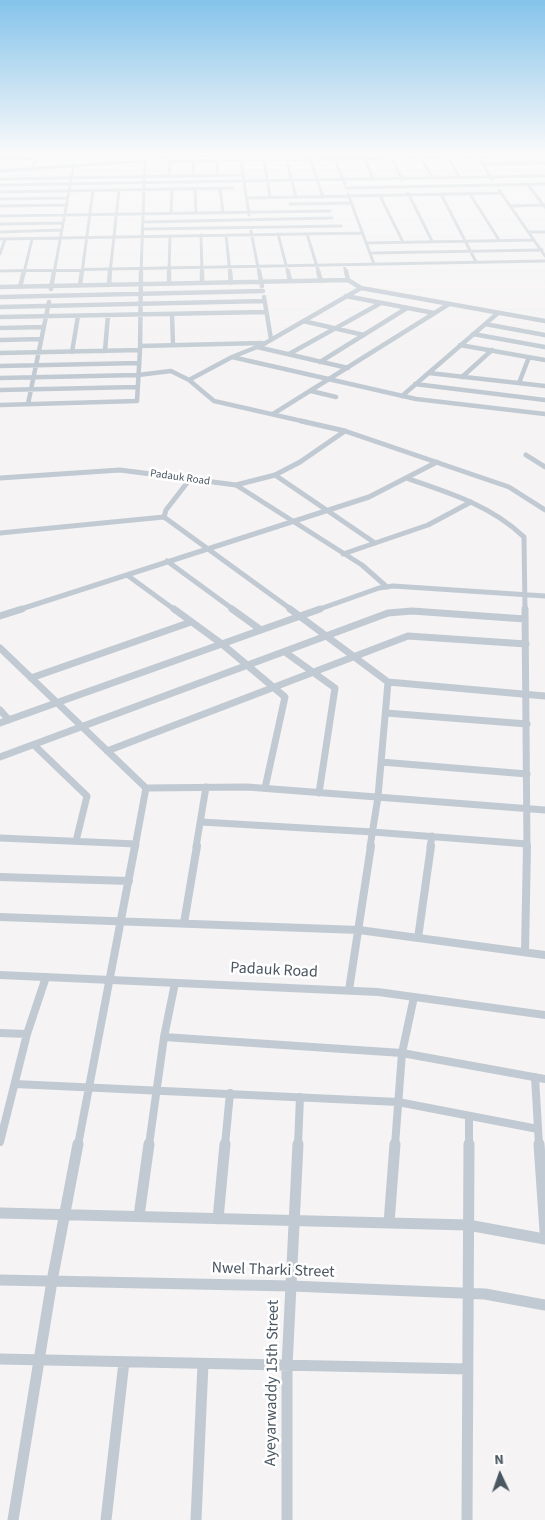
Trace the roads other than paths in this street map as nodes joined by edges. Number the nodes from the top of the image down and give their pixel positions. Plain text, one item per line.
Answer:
1 (63, 225) edge
2 (89, 225) edge
3 (116, 225) edge
4 (143, 225) edge
5 (251, 225) edge
6 (360, 225) edge
7 (394, 225) edge
8 (424, 225) edge
9 (457, 225) edge
10 (490, 225) edge
11 (524, 225) edge
12 (341, 226) dead end
13 (251, 228) junction
14 (143, 229) junction
15 (62, 230) junction
16 (0, 232) edge
17 (362, 232) junction
18 (529, 232) junction
19 (545, 232) edge
20 (252, 234) junction
21 (278, 234) junction
22 (307, 234) junction
23 (226, 235) junction
24 (170, 236) junction
25 (201, 236) junction
26 (87, 237) junction
27 (115, 237) junction
28 (142, 237) junction
29 (61, 238) junction
30 (0, 239) edge
31 (5, 239) junction
32 (32, 239) junction
33 (499, 240) junction
34 (534, 240) junction
35 (432, 241) junction
36 (466, 241) junction
37 (366, 242) junction
38 (403, 242) junction
39 (542, 250) junction
40 (471, 251) junction
41 (370, 253) junction
42 (0, 254) edge
43 (545, 256) edge
44 (545, 261) edge
45 (476, 262) junction
46 (374, 264) junction
47 (316, 265) junction
48 (344, 265) junction
49 (258, 266) junction
50 (286, 266) junction
51 (230, 267) junction
52 (170, 268) junction
53 (202, 268) junction
54 (83, 269) junction
55 (111, 269) junction
56 (142, 269) junction
57 (55, 270) junction
58 (0, 271) edge
59 (25, 271) junction
60 (348, 280) junction
61 (290, 281) junction
62 (322, 281) junction
63 (261, 282) junction
64 (202, 283) junction
65 (231, 283) junction
66 (141, 284) junction
67 (169, 284) junction
68 (80, 285) junction
69 (109, 285) junction
70 (52, 286) junction
71 (0, 287) edge
72 (20, 287) junction
73 (361, 288) junction
74 (263, 291) junction
75 (141, 294) junction
76 (0, 296) edge
77 (50, 296) junction
78 (346, 296) junction
79 (264, 301) junction
80 (381, 303) junction
81 (140, 304) junction
82 (449, 304) junction
83 (48, 306) junction
84 (0, 307) edge
85 (407, 308) junction
86 (266, 312) junction
87 (498, 313) junction
88 (138, 314) junction
89 (172, 314) junction
90 (434, 314) junction
91 (108, 315) junction
92 (46, 316) junction
93 (78, 316) junction
94 (0, 317) edge
95 (303, 321) junction
96 (545, 321) edge
97 (484, 324) junction
98 (44, 327) junction
99 (0, 328) edge
100 (337, 328) junction
101 (473, 334) junction
102 (364, 335) junction
103 (545, 335) edge
104 (41, 339) junction
105 (271, 339) junction
106 (0, 340) edge
107 (265, 343) junction
108 (174, 345) junction
109 (460, 345) junction
110 (257, 347) junction
111 (545, 347) edge
112 (140, 348) junction
113 (492, 350) junction
114 (105, 351) junction
115 (38, 352) junction
116 (72, 352) junction
117 (0, 353) edge
118 (289, 354) junction
119 (232, 357) junction
120 (529, 357) junction
121 (545, 360) edge
122 (320, 362) junction
123 (139, 363) junction
124 (36, 365) junction
125 (0, 366) edge
126 (348, 368) junction
127 (429, 373) junction
128 (138, 375) junction
129 (33, 377) junction
130 (462, 377) junction
131 (0, 378) edge
132 (188, 380) junction
133 (330, 380) junction
134 (519, 383) junction
135 (415, 384) junction
136 (545, 386) edge
137 (137, 387) junction
138 (0, 390) edge
139 (31, 390) junction
140 (311, 391) junction
141 (402, 396) junction
142 (336, 397) dead end
143 (545, 401) edge
144 (28, 404) junction
145 (0, 405) edge
146 (273, 414) junction
147 (543, 414) edge
148 (345, 431) junction
149 (526, 455) dead end
150 (437, 462) junction
151 (545, 467) edge
152 (275, 475) junction
153 (0, 478) edge
154 (406, 478) junction
155 (190, 479) junction
156 (236, 485) junction
157 (471, 502) junction
158 (545, 510) edge
159 (327, 511) junction
160 (164, 517) junction
161 (293, 522) junction
162 (0, 534) edge
163 (375, 543) junction
164 (208, 548) junction
165 (343, 554) junction
166 (167, 562) junction
167 (127, 574) junction
168 (387, 587) junction
169 (525, 595) junction
170 (545, 596) edge
171 (0, 616) edge
172 (301, 616) junction
173 (526, 619) junction
174 (191, 622) junction
175 (261, 630) junction
176 (327, 636) junction
177 (222, 644) junction
178 (526, 644) junction
179 (0, 648) edge
180 (285, 652) junction
181 (356, 656) junction
182 (247, 667) junction
183 (313, 672) junction
184 (31, 678) junction
185 (388, 682) junction
186 (272, 688) junction
187 (526, 694) junction
188 (545, 696) edge
189 (57, 703) junction
190 (0, 710) edge
191 (386, 713) junction
192 (9, 720) junction
193 (0, 723) edge
194 (527, 724) junction
195 (83, 728) junction
196 (34, 745) junction
197 (107, 751) junction
198 (0, 757) edge
199 (381, 762) junction
200 (527, 774) junction
201 (206, 787) junction
202 (146, 788) junction
203 (264, 788) junction
204 (319, 793) junction
205 (378, 798) junction
206 (528, 809) junction
207 (545, 810) edge
208 (201, 822) junction
209 (373, 832) junction
210 (432, 836) junction
211 (0, 838) edge
212 (76, 841) junction
213 (136, 844) junction
214 (527, 844) junction
215 (0, 877) edge
216 (129, 881) junction
217 (0, 917) edge
218 (122, 921) junction
219 (184, 923) junction
220 (358, 930) junction
221 (418, 938) junction
222 (525, 952) junction
223 (545, 954) edge
224 (0, 975) edge
225 (46, 977) junction
226 (110, 980) junction
227 (175, 983) junction
228 (350, 990) junction
229 (414, 997) junction
230 (545, 1015) edge
231 (0, 1033) edge
232 (27, 1034) junction
233 (164, 1037) junction
234 (402, 1053) junction
235 (534, 1077) junction
236 (545, 1079) edge
237 (15, 1084) junction
238 (89, 1087) junction
239 (157, 1090) junction
240 (230, 1093) junction
241 (300, 1097) junction
242 (398, 1102) junction
243 (469, 1116) junction
244 (538, 1129) junction
245 (0, 1142) edge
246 (0, 1213) edge
247 (65, 1214) junction
248 (139, 1216) junction
249 (218, 1219) junction
250 (294, 1221) junction
251 (389, 1223) junction
252 (468, 1226) junction
253 (545, 1231) edge
254 (545, 1239) edge
255 (0, 1280) edge
256 (52, 1280) junction
257 (291, 1286) junction
258 (468, 1293) junction
259 (545, 1305) edge
260 (0, 1359) edge
261 (39, 1360) junction
262 (124, 1362) junction
263 (203, 1364) junction
264 (287, 1366) junction
265 (468, 1369) junction
266 (13, 1520) edge
267 (106, 1520) edge
268 (196, 1520) edge
269 (287, 1520) edge
270 (467, 1520) edge

1 - 15 street
2 - 26 street
3 - 27 street
4 - 14 street
5 - 13 street
6 - 17 street
7 - 38 street
8 - 35 street
9 - 36 street
10 - 33 street
11 - 18 street
12 - 13 street
13 - 14 street
13 - 20 street
14 - 28 street
15 - 16 street
15 - 29 street
17 - 22 street
17 - 37 street
18 - 19 street
18 - 34 street
20 - 21 street
20 - 23 street
20 - 49 street
21 - 22 street
21 - 50 street
22 - 47 street
23 - 25 street
23 - 51 street
24 - 25 street
24 - 28 street
24 - 52 street
25 - 53 street
26 - 27 street
26 - 29 street
26 - 54 street
27 - 28 street
27 - 55 street
28 - 56 street
29 - 32 street
29 - 57 street
30 - 31 street
31 - 32 street
31 - 42 street
32 - 59 street
33 - 34 street
33 - 36 street
34 - 39 street
35 - 36 street
35 - 38 street
36 - 40 street
37 - 38 street
37 - 41 street
39 - 40 street
39 - 43 street
40 - 41 street
40 - 45 street
41 - 46 street
44 - 45 street
45 - 46 street
46 - 48 street
47 - 48 street
47 - 50 street
47 - 62 street
48 - 60 street
49 - 50 street
49 - 51 street
49 - 63 street
50 - 61 street
51 - 53 street
51 - 65 street
52 - 53 street
52 - 56 street
52 - 67 street
53 - 64 street
54 - 55 street
54 - 57 street
54 - 68 street
55 - 56 street
55 - 69 street
56 - 66 street
57 - 59 street
57 - 70 street
58 - 59 street
59 - 72 street
60 - 62 street
60 - 73 street
61 - 62 street
61 - 63 street
63 - 65 street
63 - 74 street
64 - 65 street
64 - 67 street
66 - 67 street
66 - 69 street
66 - 75 street
68 - 69 street
68 - 70 street
70 - 72 street
70 - 77 street
71 - 72 street
73 - 78 street
73 - 82 street
74 - 75 street
74 - 79 street
75 - 77 street
75 - 81 street
76 - 77 street
77 - 83 street
78 - 80 street
78 - 95 street
79 - 81 street
79 - 86 street
80 - 85 street
80 - 100 street
81 - 83 street
81 - 88 street
82 - 87 street
82 - 90 street
83 - 84 street
83 - 92 street
85 - 90 street
85 - 102 street
86 - 89 street
86 - 105 street
87 - 96 street
87 - 97 street
88 - 89 street
88 - 91 street
88 - 112 street
89 - 108 street
90 - 126 street
91 - 93 street
91 - 114 street
92 - 93 street
92 - 94 street
92 - 98 street
93 - 116 street
95 - 100 street
95 - 105 street
97 - 101 street
97 - 103 street
98 - 99 street
98 - 104 street
100 - 102 street
100 - 118 street
101 - 109 street
101 - 111 street
102 - 122 street
104 - 106 street
104 - 115 street
105 - 107 street
107 - 108 street
107 - 110 street
108 - 112 street
109 - 113 street
109 - 127 street
110 - 118 street
110 - 119 street
112 - 114 street
112 - 123 street
113 - 120 street
113 - 130 street
114 - 116 street
115 - 116 street
115 - 117 street
115 - 124 street
118 - 122 street
119 - 132 street
119 - 133 street
120 - 121 street
120 - 134 street
122 - 126 street
123 - 124 street
123 - 128 street
124 - 125 street
124 - 129 street
126 - 133 street
127 - 130 street
127 - 135 street
128 - 129 street
128 - 132 street
128 - 137 street
129 - 131 street
129 - 139 street
130 - 134 street
132 - 146 street
133 - 140 street
133 - 141 street
134 - 136 street
135 - 141 street
135 - 143 street
137 - 139 street
137 - 144 street
138 - 139 street
139 - 144 street
140 - 142 street
140 - 146 street
141 - 147 street
143 - 147 street
144 - 145 street
146 - 148 street
148 - 150 street
148 - 152 street, Padauk Road
149 - 151 street
150 - 154 street
150 - 158 street
152 - 156 street, Padauk Road
152 - 159 street
153 - 155 street, Padauk Road
154 - 157 street
154 - 159 street
155 - 156 street, Padauk Road
155 - 160 street
156 - 161 street
157 - 163 street
157 - 169 street
159 - 161 street
159 - 163 street
160 - 162 street
160 - 164 street
161 - 164 street
161 - 165 street
163 - 165 street
164 - 166 street
164 - 172 street
165 - 168 street
166 - 167 street
166 - 175 street
167 - 171 street
167 - 174 street
168 - 169 street
168 - 172 street
169 - 170 street
169 - 173 street
172 - 175 street
172 - 176 street
173 - 176 street
173 - 178 street
174 - 177 street
174 - 184 street
175 - 177 street
176 - 180 street
176 - 181 street
177 - 182 street
177 - 189 street
178 - 181 street
178 - 187 street
179 - 184 street
180 - 182 street
180 - 183 street
181 - 183 street
181 - 185 street
182 - 186 street
182 - 195 street
183 - 186 street
183 - 204 street
184 - 189 street
185 - 187 street
185 - 191 street
186 - 197 street
186 - 203 street
187 - 188 street
187 - 194 street
189 - 192 street
189 - 195 street
190 - 192 street
191 - 194 street
191 - 199 street
192 - 193 street
194 - 200 street
195 - 196 street
195 - 197 street
196 - 198 street
196 - 212 street
197 - 202 street
199 - 200 street
199 - 205 street
200 - 206 street
201 - 202 street
201 - 203 street
201 - 208 street
202 - 213 street
203 - 204 street
204 - 205 street
205 - 206 street
205 - 209 street
206 - 207 street
206 - 214 street
208 - 209 street
208 - 219 street
209 - 210 street
209 - 220 street
210 - 214 street
210 - 221 street
211 - 212 street
212 - 213 street
213 - 216 street
214 - 222 street
215 - 216 street
216 - 218 street
217 - 218 street
218 - 219 street
218 - 226 street
219 - 220 street
220 - 221 street
220 - 228 street
221 - 222 street
222 - 223 street
224 - 225 street, Padauk Road
225 - 226 street, Padauk Road
225 - 232 street
226 - 227 street, Padauk Road
226 - 238 street
227 - 228 street, Padauk Road
227 - 233 street
228 - 229 street, Padauk Road
229 - 230 street, Padauk Road
229 - 234 street
231 - 232 street
232 - 237 street
233 - 234 street
233 - 239 street
234 - 235 street
234 - 242 street
235 - 236 street
235 - 244 street
237 - 238 street
237 - 245 street
238 - 239 street
238 - 247 street
239 - 240 street
239 - 248 street
240 - 241 street
240 - 249 street
241 - 242 street
241 - 250 street, Ayeyarwaddy 15th Street
242 - 243 street
242 - 251 street
243 - 244 street
243 - 252 street
244 - 253 street
246 - 247 street
247 - 248 street
247 - 256 street
248 - 249 street
249 - 250 street
250 - 251 street
250 - 257 street, Ayeyarwaddy 15th Street
251 - 252 street
252 - 254 street
252 - 258 street
255 - 256 street, Nwel Tharki Street
256 - 257 street, Nwel Tharki Street
256 - 261 street
257 - 258 street, Nwel Tharki Street
257 - 264 street, Ayeyarwaddy 15th Street
258 - 259 street, Nwel Tharki Street
258 - 265 street
260 - 261 street
261 - 262 street
261 - 266 street
262 - 263 street
262 - 267 street
263 - 264 street
263 - 268 street
264 - 265 street
264 - 269 street, Ayeyarwaddy 15th Street
265 - 270 street

